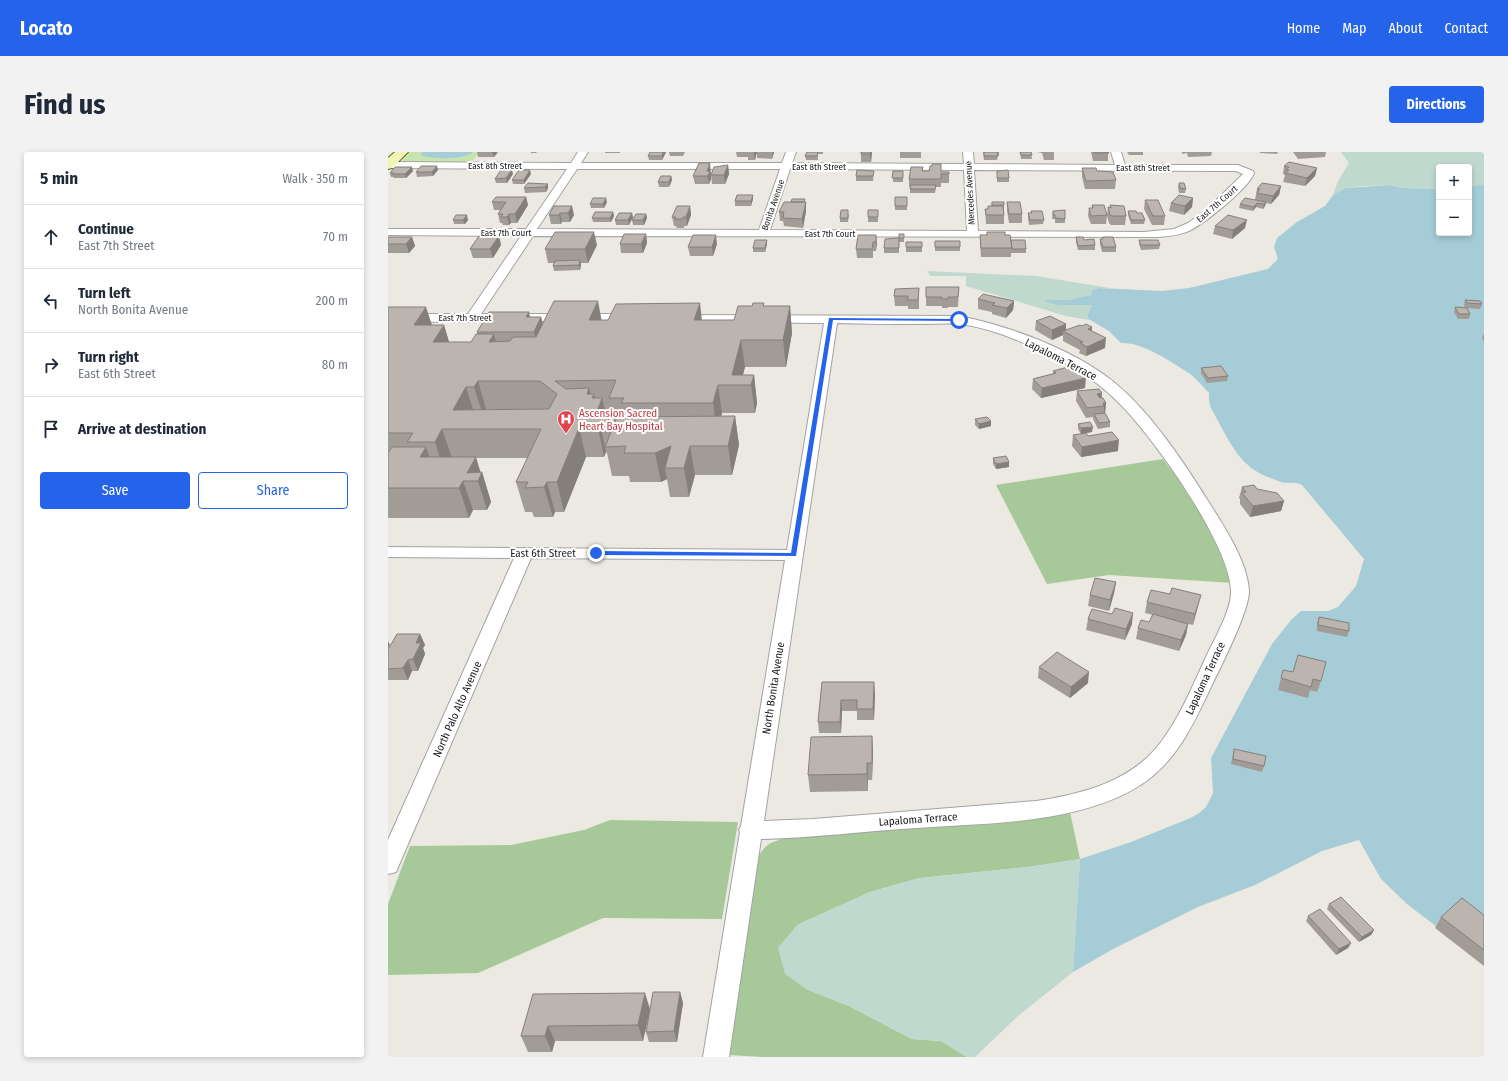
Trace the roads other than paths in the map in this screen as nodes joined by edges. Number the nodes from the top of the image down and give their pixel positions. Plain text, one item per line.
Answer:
1 (402, 152) edge
2 (583, 152) edge
3 (790, 152) edge
4 (968, 152) edge
5 (1116, 152) edge
6 (388, 165) edge
7 (573, 166) junction
8 (786, 167) junction
9 (968, 167) junction
10 (1121, 168) junction
11 (1249, 172) joint
12 (388, 232) edge
13 (530, 233) junction
14 (763, 234) junction
15 (973, 234) junction
16 (388, 318) edge
17 (472, 318) junction
18 (647, 318) edge
19 (668, 318) edge
20 (831, 319) junction
21 (388, 552) edge
22 (526, 553) junction
23 (793, 555) junction
24 (750, 830) junction
25 (388, 865) edge
26 (716, 1057) edge

1 - 6 main road
2 - 7 street
3 - 8 street, Bonita Avenue
4 - 9 street, Mercedes Avenue
5 - 10 street
6 - 7 street, East 8th Street
7 - 8 street, East 8th Street
7 - 13 street
8 - 9 street, East 8th Street
8 - 14 street, Bonita Avenue
9 - 10 street, East 8th Street
9 - 15 street, Mercedes Avenue
10 - 11 street, East 8th Street
11 - 15 street, East 7th Court
12 - 13 street, East 7th Court
13 - 14 street, East 7th Court
13 - 17 street
14 - 15 street, East 7th Court
16 - 17 street, East 7th Street
17 - 18 street, East 7th Street
19 - 20 street
20 - 23 street, North Bonita Avenue
20 - 24 street, Lapaloma Terrace
21 - 22 street, East 6th Street
22 - 23 street, East 6th Street
22 - 25 street, North Palo Alto Avenue
23 - 24 street, North Bonita Avenue
24 - 26 street, North Bonita Avenue

